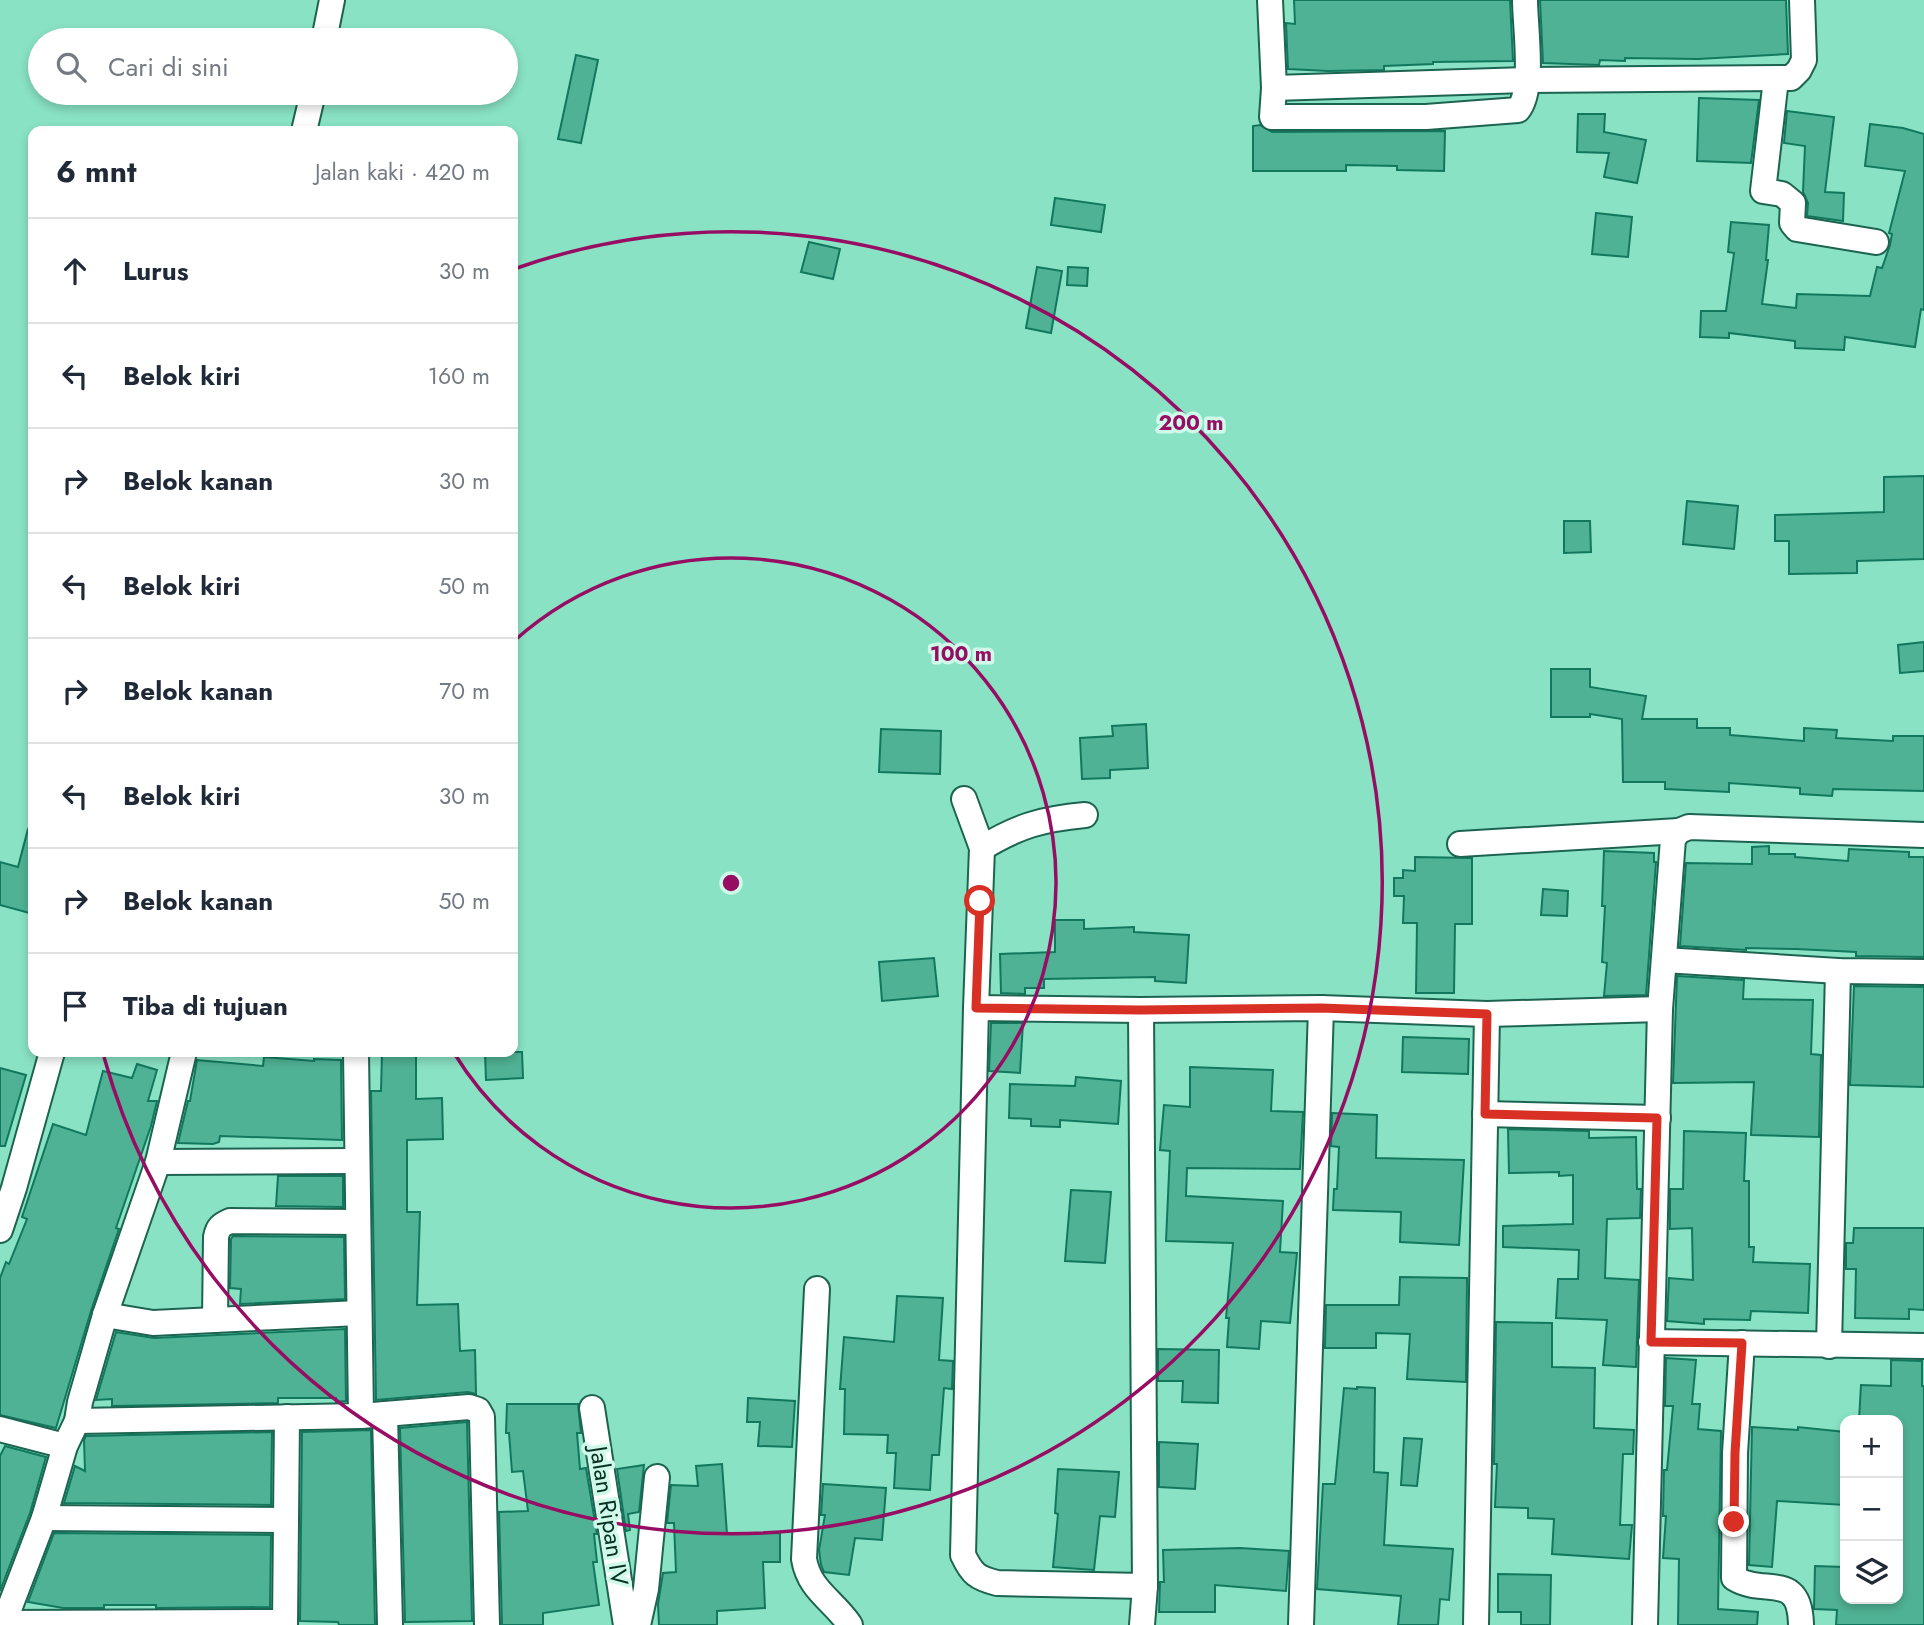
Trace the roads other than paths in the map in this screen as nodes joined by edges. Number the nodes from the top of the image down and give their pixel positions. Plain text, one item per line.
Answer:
1 (332, 0) edge
2 (1270, 0) edge
3 (1525, 0) edge
4 (1802, 0) edge
5 (326, 28) edge
6 (1776, 79) junction
7 (1527, 80) junction
8 (1274, 88) junction
9 (310, 105) edge
10 (305, 126) edge
11 (1876, 242) dead end
12 (964, 799) dead end
13 (1085, 815) dead end
14 (1679, 831) junction
15 (1924, 835) edge
16 (1460, 844) dead end
17 (982, 848) junction
18 (1664, 960) junction
19 (1838, 971) junction
20 (1924, 972) edge
21 (976, 1008) junction
22 (1321, 1008) junction
23 (1660, 1009) junction
24 (1141, 1010) junction
25 (1487, 1014) junction
26 (51, 1057) edge
27 (183, 1057) edge
28 (356, 1057) edge
29 (1485, 1114) junction
30 (1657, 1118) junction
31 (357, 1161) junction
32 (158, 1162) junction
33 (358, 1222) junction
34 (0, 1230) edge
35 (817, 1289) dead end
36 (359, 1313) junction
37 (105, 1315) junction
38 (215, 1320) junction
39 (1651, 1342) junction
40 (1742, 1343) junction
41 (1829, 1346) junction
42 (1924, 1346) edge
43 (592, 1408) dead end
44 (373, 1415) junction
45 (287, 1417) junction
46 (77, 1421) junction
47 (0, 1429) edge
48 (65, 1446) junction
49 (657, 1477) dead end
50 (44, 1518) junction
51 (286, 1520) junction
52 (1145, 1586) junction
53 (285, 1623) edge
54 (3, 1624) edge
55 (390, 1625) edge
56 (487, 1625) edge
57 (626, 1625) edge
58 (638, 1625) edge
59 (850, 1625) edge
60 (1142, 1625) edge
61 (1301, 1625) edge
62 (1476, 1625) edge
63 (1645, 1625) edge
64 (1801, 1625) edge

1 - 5 street
2 - 8 street
3 - 7 street
4 - 6 street
6 - 7 street
6 - 11 street
7 - 8 street
7 - 8 street
9 - 10 street
12 - 17 street
13 - 17 street
14 - 15 street
14 - 16 street
14 - 18 street
17 - 21 street
18 - 19 street
18 - 23 street
19 - 20 street
19 - 41 street
21 - 24 street
21 - 52 street
22 - 24 street
22 - 25 street
22 - 61 street
23 - 25 street
23 - 30 street
24 - 52 street
25 - 29 street
26 - 34 street
27 - 32 street
28 - 31 street
29 - 30 street
29 - 62 street
30 - 39 street
31 - 32 street
31 - 33 street
32 - 37 street
33 - 36 street
33 - 38 street
35 - 59 street
36 - 38 street
36 - 44 street
37 - 38 street
37 - 46 street
39 - 40 street
39 - 63 street
40 - 41 street
40 - 64 street
41 - 42 street
43 - 57 street, Jalan Ripan IV
44 - 45 street
44 - 55 street
44 - 56 street
45 - 46 street
45 - 51 street
46 - 48 street
47 - 48 street
48 - 50 street
49 - 58 street, Jalan Ripan IV
50 - 51 street
50 - 54 street
51 - 53 street
52 - 60 street
53 - 54 street

